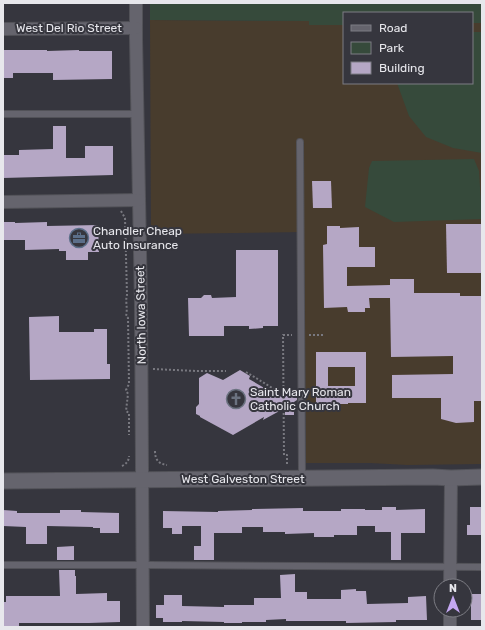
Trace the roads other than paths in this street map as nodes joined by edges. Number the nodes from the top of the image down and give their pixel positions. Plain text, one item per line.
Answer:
1 (136, 3) edge
2 (136, 28) junction
3 (3, 29) edge
4 (3, 114) edge
5 (137, 114) junction
6 (300, 142) dead end
7 (139, 200) junction
8 (3, 202) edge
9 (302, 472) junction
10 (482, 477) edge
11 (451, 478) junction
12 (142, 480) junction
13 (3, 481) edge
14 (3, 565) edge
15 (142, 565) junction
16 (482, 566) edge
17 (450, 567) junction
18 (450, 578) edge
19 (143, 627) edge

1 - 2 street, North Iowa Street
2 - 3 street, West Del Rio Street
2 - 5 street, North Iowa Street
4 - 5 lane
5 - 7 street, North Iowa Street
6 - 9 lane
7 - 8 street
7 - 12 street, North Iowa Street
9 - 11 street, West Galveston Street
9 - 12 street, West Galveston Street
10 - 11 street, West Galveston Street
11 - 17 street
12 - 13 street, West Galveston Street
12 - 15 street, North Iowa Street
14 - 15 lane
15 - 17 lane
15 - 19 street, North Iowa Street
16 - 17 lane
17 - 18 street

